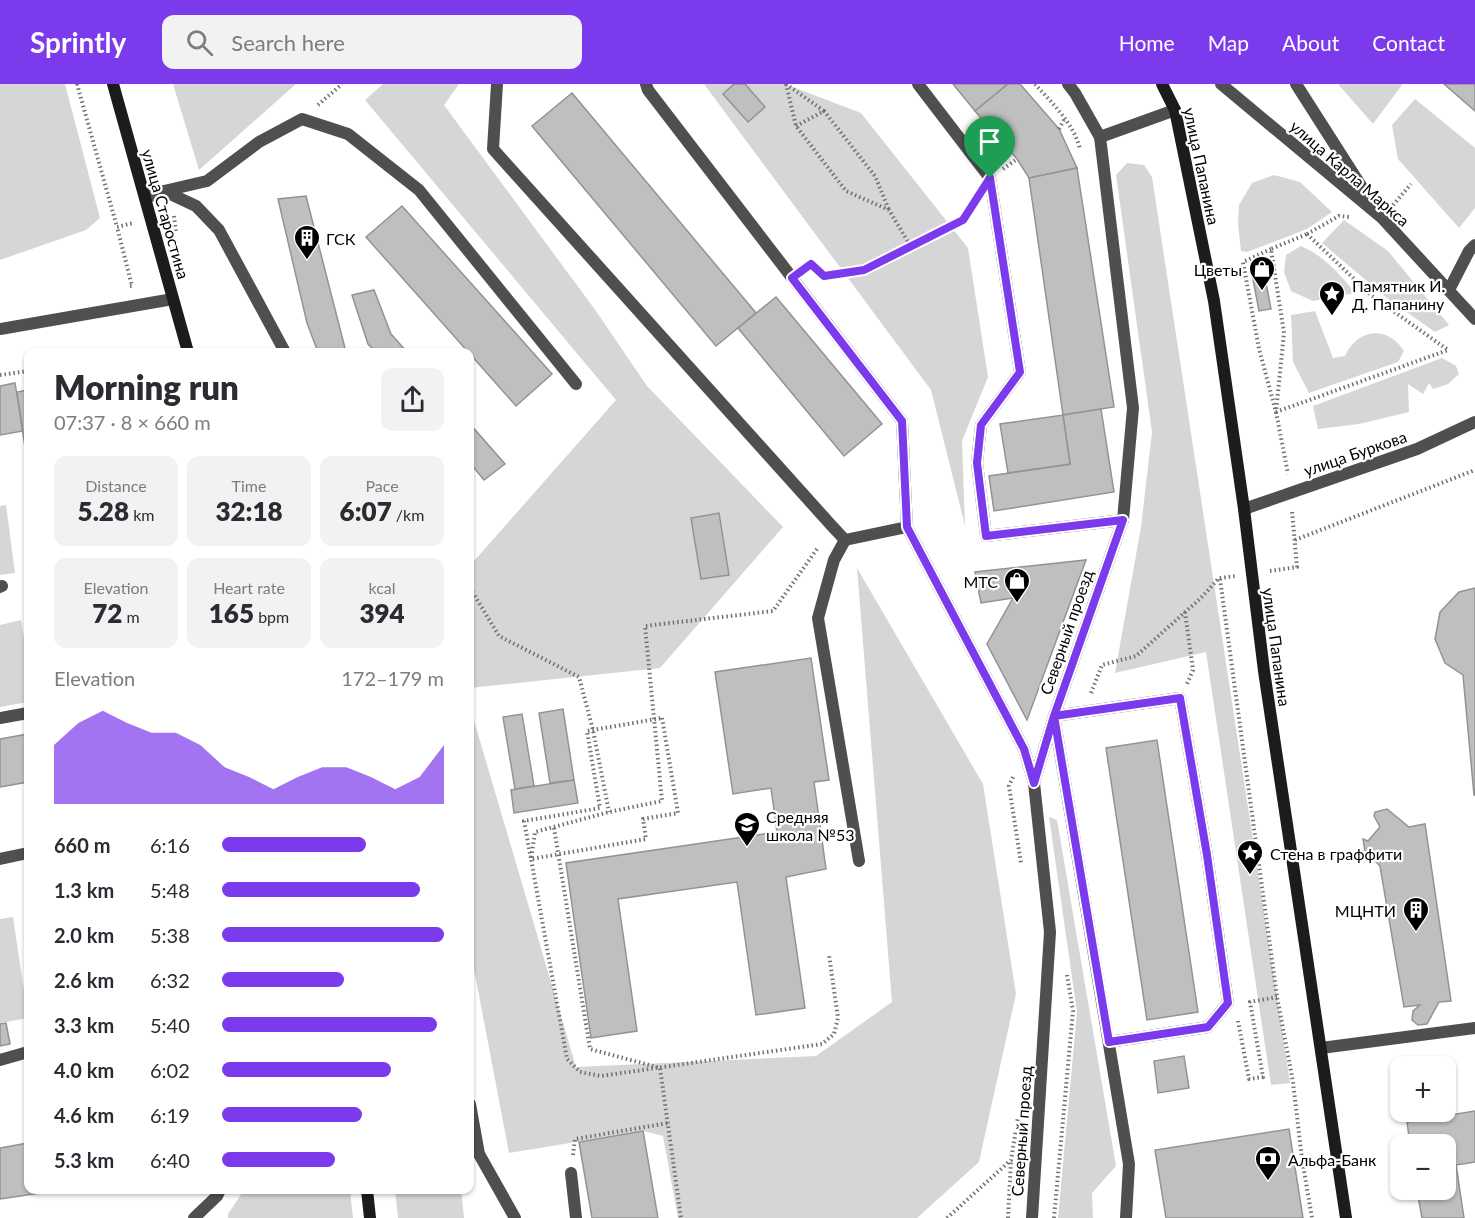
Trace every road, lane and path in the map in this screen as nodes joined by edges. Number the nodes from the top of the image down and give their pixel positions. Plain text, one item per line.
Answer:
1 (77, 84) edge
2 (113, 84) edge
3 (342, 84) edge
4 (497, 84) edge
5 (646, 84) edge
6 (786, 84) edge
7 (918, 84) edge
8 (1068, 84) edge
9 (1161, 84) edge
10 (1221, 84) edge
11 (1296, 84) edge
12 (1175, 110) junction
13 (824, 111) junction
14 (302, 119) junction
15 (1065, 119) dead end
16 (796, 126) junction
17 (1059, 129) dead end
18 (1100, 137) junction
19 (1017, 159) dead end
20 (990, 178) junction
21 (164, 191) junction
22 (145, 198) junction
23 (888, 210) junction
24 (174, 213) dead end
25 (150, 218) junction
26 (1382, 218) junction
27 (117, 227) junction
28 (1475, 245) edge
29 (911, 247) junction
30 (1271, 249) junction
31 (792, 278) junction
32 (121, 288) dead end
33 (1449, 290) junction
34 (173, 299) junction
35 (1475, 319) edge
36 (0, 329) edge
37 (187, 348) edge
38 (283, 348) edge
39 (24, 371) edge
40 (0, 375) edge
41 (576, 384) dead end
42 (1276, 412) junction
43 (1475, 422) edge
44 (1475, 470) edge
45 (1244, 508) junction
46 (1123, 520) junction
47 (907, 527) junction
48 (845, 540) junction
49 (1294, 540) dead end
50 (818, 547) dead end
51 (474, 595) edge
52 (1185, 612) junction
53 (1136, 656) dead end
54 (1193, 670) dead end
55 (24, 714) edge
56 (1054, 716) junction
57 (0, 718) edge
58 (652, 719) junction
59 (593, 730) junction
60 (1034, 783) junction
61 (609, 812) junction
62 (554, 828) junction
63 (24, 854) edge
64 (558, 855) junction
65 (0, 859) edge
66 (531, 860) junction
67 (859, 861) dead end
68 (829, 955) dead end
69 (1277, 997) junction
70 (1238, 1018) dead end
71 (1475, 1028) edge
72 (1109, 1042) junction
73 (1321, 1048) junction
74 (24, 1053) edge
75 (0, 1060) edge
76 (660, 1068) junction
77 (668, 1123) junction
78 (474, 1126) edge
79 (1011, 1160) dead end
80 (571, 1173) joint
81 (218, 1194) edge
82 (367, 1194) edge
83 (1029, 1217) edge
84 (194, 1218) edge
85 (370, 1218) edge
86 (515, 1218) edge
87 (576, 1218) edge
88 (681, 1218) edge
89 (1008, 1218) edge
90 (1126, 1218) edge
91 (1312, 1218) edge
92 (1346, 1218) edge

1 - 27 path
2 - 22 main road, улица Старостина
3 - 14 path
4 - 48 street
5 - 31 street
6 - 13 path
6 - 16 path
7 - 20 street
8 - 18 street
9 - 12 main road, улица Папанина
10 - 26 street, улица Карла Маркса
11 - 26 street
12 - 18 street
12 - 45 main road, улица Папанина
13 - 16 path
13 - 23 path
14 - 21 street
14 - 41 street
15 - 17 path
16 - 23 path
18 - 46 street, Северный проезд
19 - 20 path
20 - 29 path
20 - 46 street
21 - 22 street
21 - 38 street
22 - 25 main road, улица Старостина
23 - 29 path
24 - 25 path
25 - 27 path
25 - 34 main road, улица Старостина
26 - 33 street, улица Карла Маркса
27 - 32 path
28 - 33 street
29 - 31 path
30 - 42 path
30 - 42 path
30 - 42 path
31 - 47 street
33 - 35 street, улица Карла Маркса
34 - 36 street
34 - 37 main road, улица Старостина
39 - 40 path
43 - 45 street, улица Буркова
44 - 49 path
45 - 73 main road, улица Папанина
46 - 56 street, Северный проезд
47 - 48 street
47 - 60 street
48 - 67 street
50 - 58 path
51 - 59 path
52 - 53 path
52 - 54 path
52 - 69 path
55 - 57 street
56 - 60 street, Северный проезд
56 - 72 street
56 - 72 street
58 - 59 path
58 - 61 path
58 - 64 path
59 - 61 path
59 - 66 path
60 - 83 street, Северный проезд
61 - 62 path
62 - 64 path
62 - 66 path
63 - 65 street
64 - 66 path
64 - 76 path
66 - 76 path
68 - 76 path
69 - 70 path
69 - 91 path
71 - 73 street
72 - 90 street
73 - 92 main road, улица Папанина
74 - 75 street
76 - 77 path
77 - 80 path
77 - 88 path
78 - 86 street
79 - 89 path
80 - 87 street
81 - 84 street
82 - 85 main road

